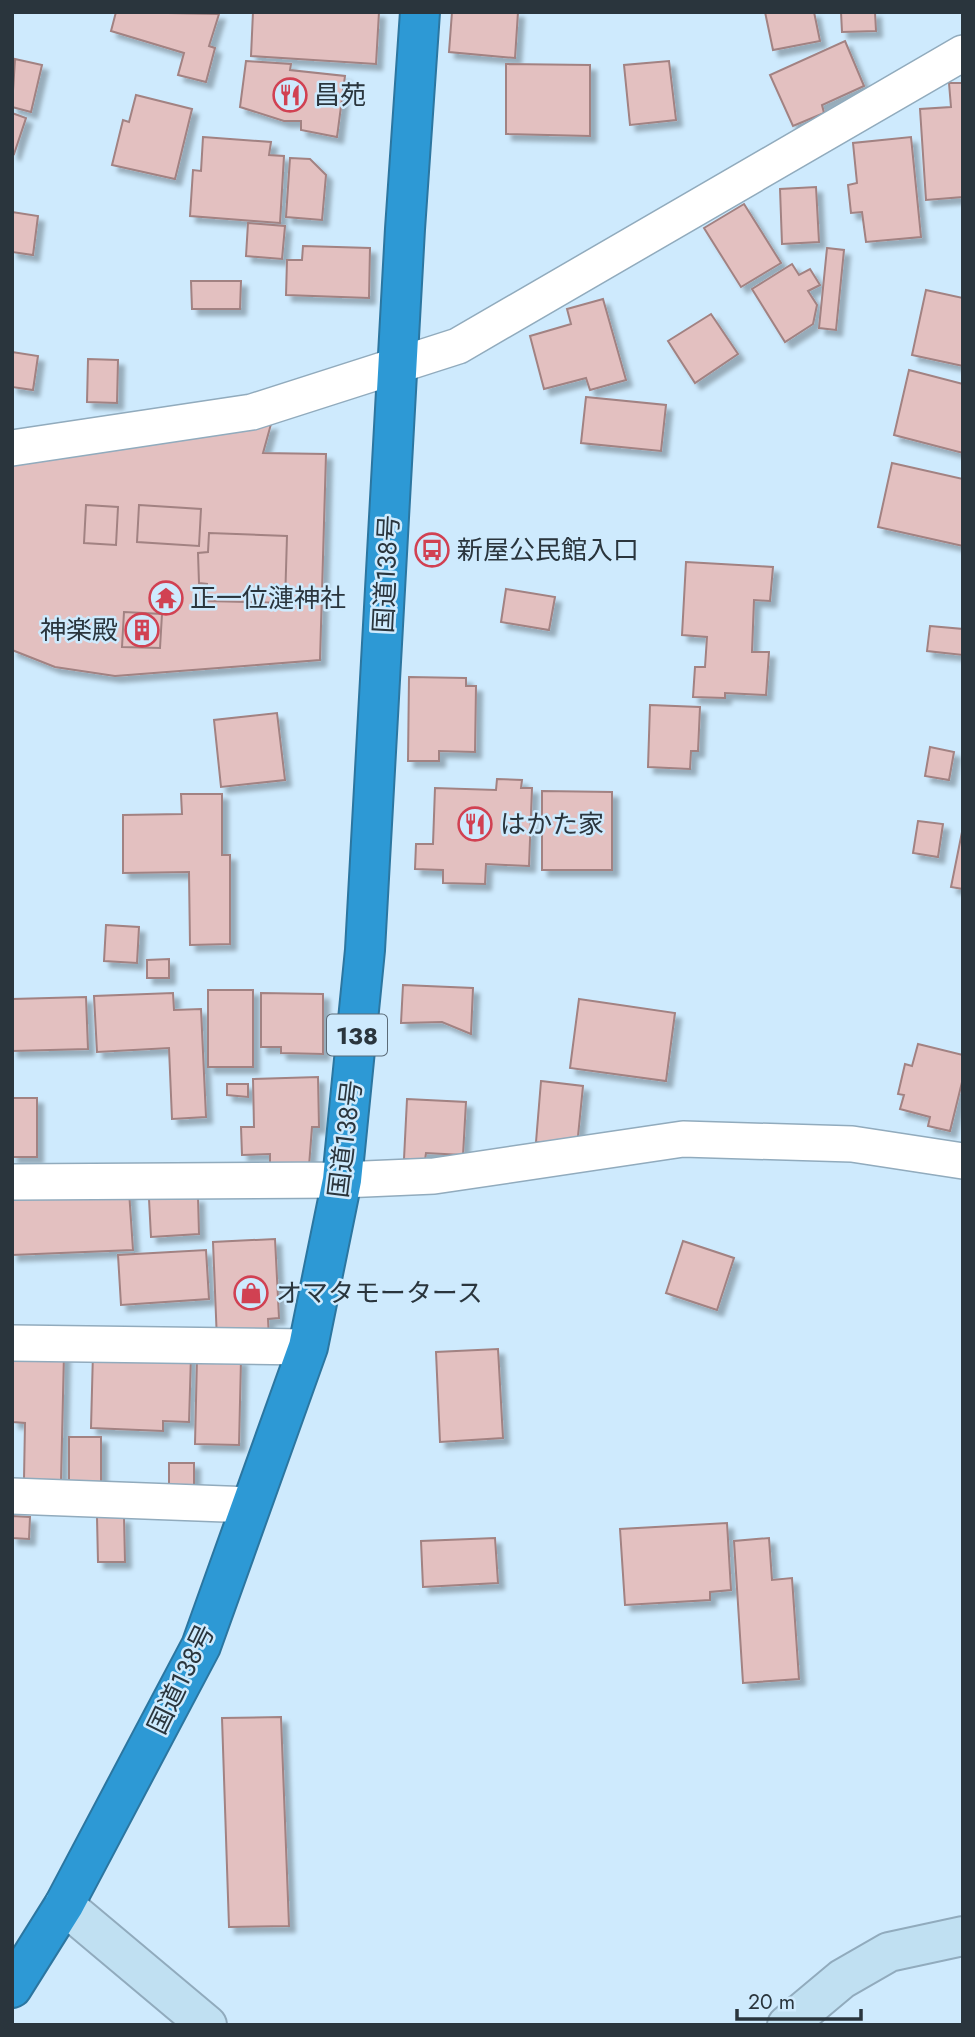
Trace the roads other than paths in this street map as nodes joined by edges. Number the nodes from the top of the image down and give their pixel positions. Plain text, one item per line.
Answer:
1 (421, 12) edge
2 (963, 53) edge
3 (398, 366) junction
4 (12, 448) edge
5 (963, 1161) edge
6 (342, 1180) junction
7 (12, 1182) edge
8 (12, 1343) edge
9 (308, 1347) junction
10 (12, 1496) edge
11 (252, 1505) junction
12 (64, 1905) junction
13 (963, 1936) edge
14 (12, 1988) edge
15 (207, 2025) edge
16 (788, 2025) edge

1 - 3 highway, 国道138号 / 138
2 - 3 street
3 - 4 street
3 - 6 highway, 国道138号 / 138
5 - 6 street
6 - 7 street
6 - 9 highway, 国道138号 / 138
8 - 9 street
9 - 11 highway, 国道138号 / 138
10 - 11 street
11 - 12 highway, 国道138号 / 138
12 - 14 highway, 国道138号 / 138
12 - 15 street
13 - 16 street

